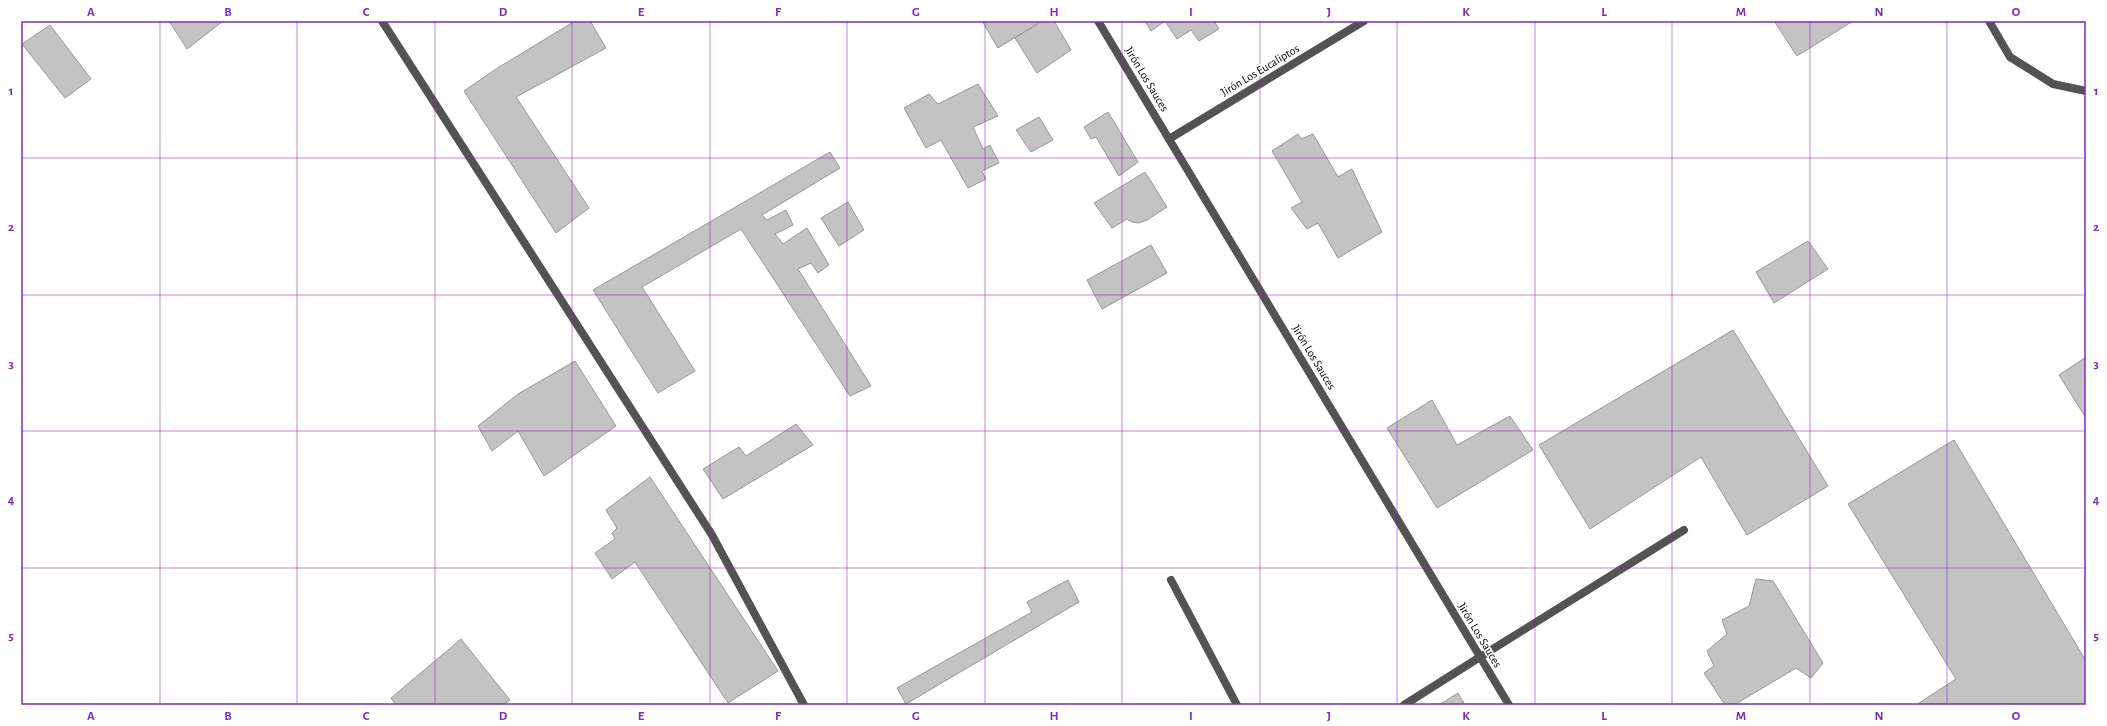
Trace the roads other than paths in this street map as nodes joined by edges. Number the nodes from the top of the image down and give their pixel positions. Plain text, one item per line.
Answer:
1 (382, 21) edge
2 (1098, 21) edge
3 (1364, 21) edge
4 (1989, 21) edge
5 (2086, 91) edge
6 (1169, 139) junction
7 (1684, 530) dead end
8 (1171, 580) dead end
9 (1480, 657) junction
10 (804, 705) edge
11 (1237, 705) edge
12 (1404, 705) edge
13 (1509, 705) edge

1 - 10 street
2 - 6 street, Jirón Los Sauces
3 - 6 street, Jirón Los Eucaliptos
4 - 5 street
6 - 9 street, Jirón Los Sauces
7 - 9 street
8 - 11 street
9 - 12 street
9 - 13 street, Jirón Los Sauces

